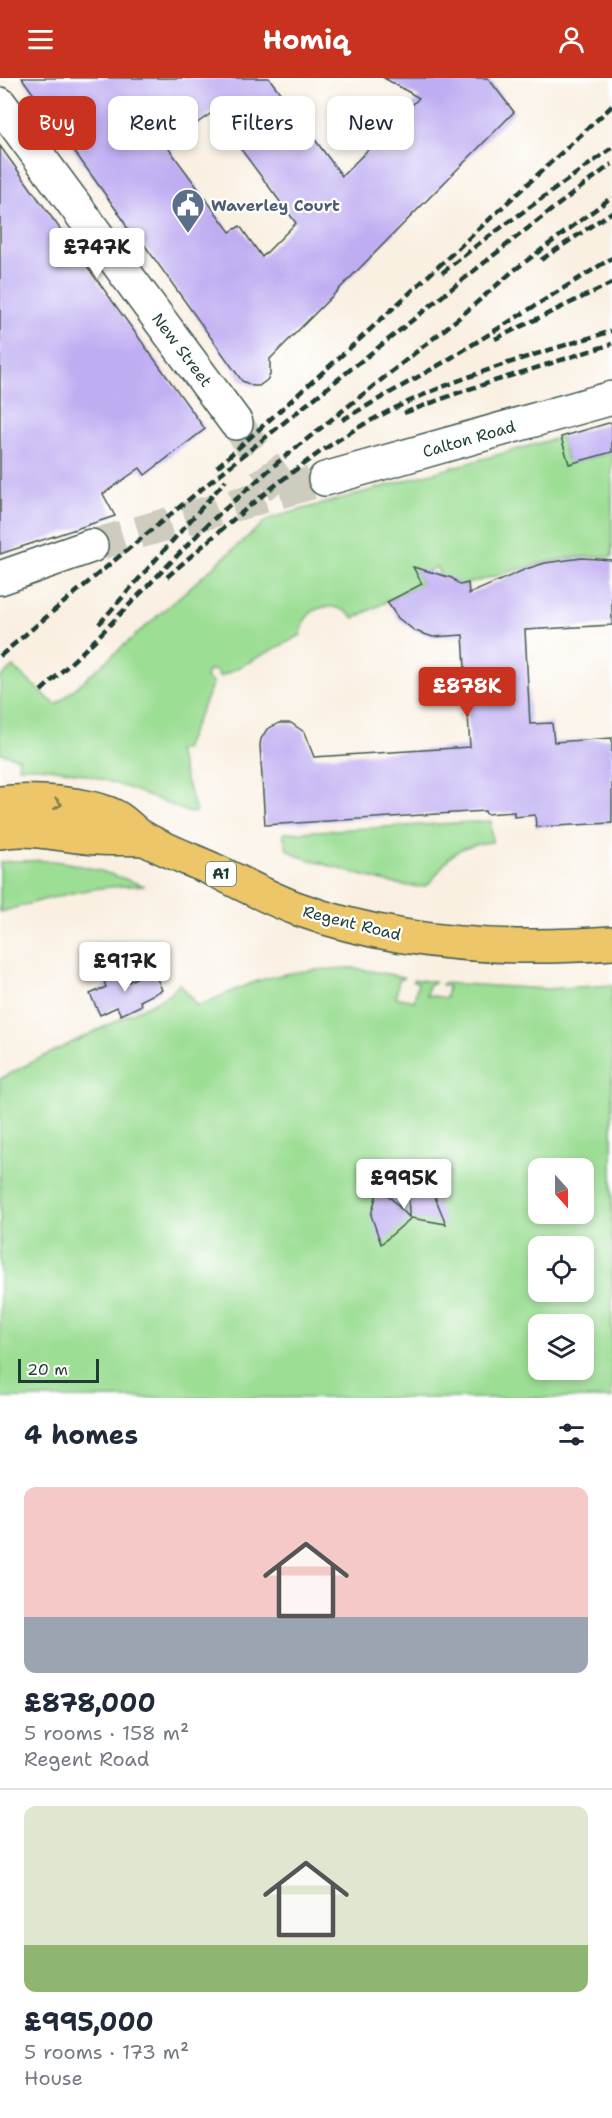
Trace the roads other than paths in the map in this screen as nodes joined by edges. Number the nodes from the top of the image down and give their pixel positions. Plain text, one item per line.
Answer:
1 (0, 104) edge
2 (612, 398) edge
3 (236, 423) tunnel mouth
4 (325, 479) tunnel mouth
5 (92, 546) tunnel mouth
6 (0, 578) edge
7 (0, 803) edge
8 (0, 832) edge
9 (144, 839) junction
10 (612, 943) edge

1 - 3 street, New Street
2 - 4 street, Calton Road
5 - 6 street
7 -> 9 main road, Regent Road / A1
8 - 9 main road, Regent Road / A1
9 - 10 main road, Regent Road / A1

